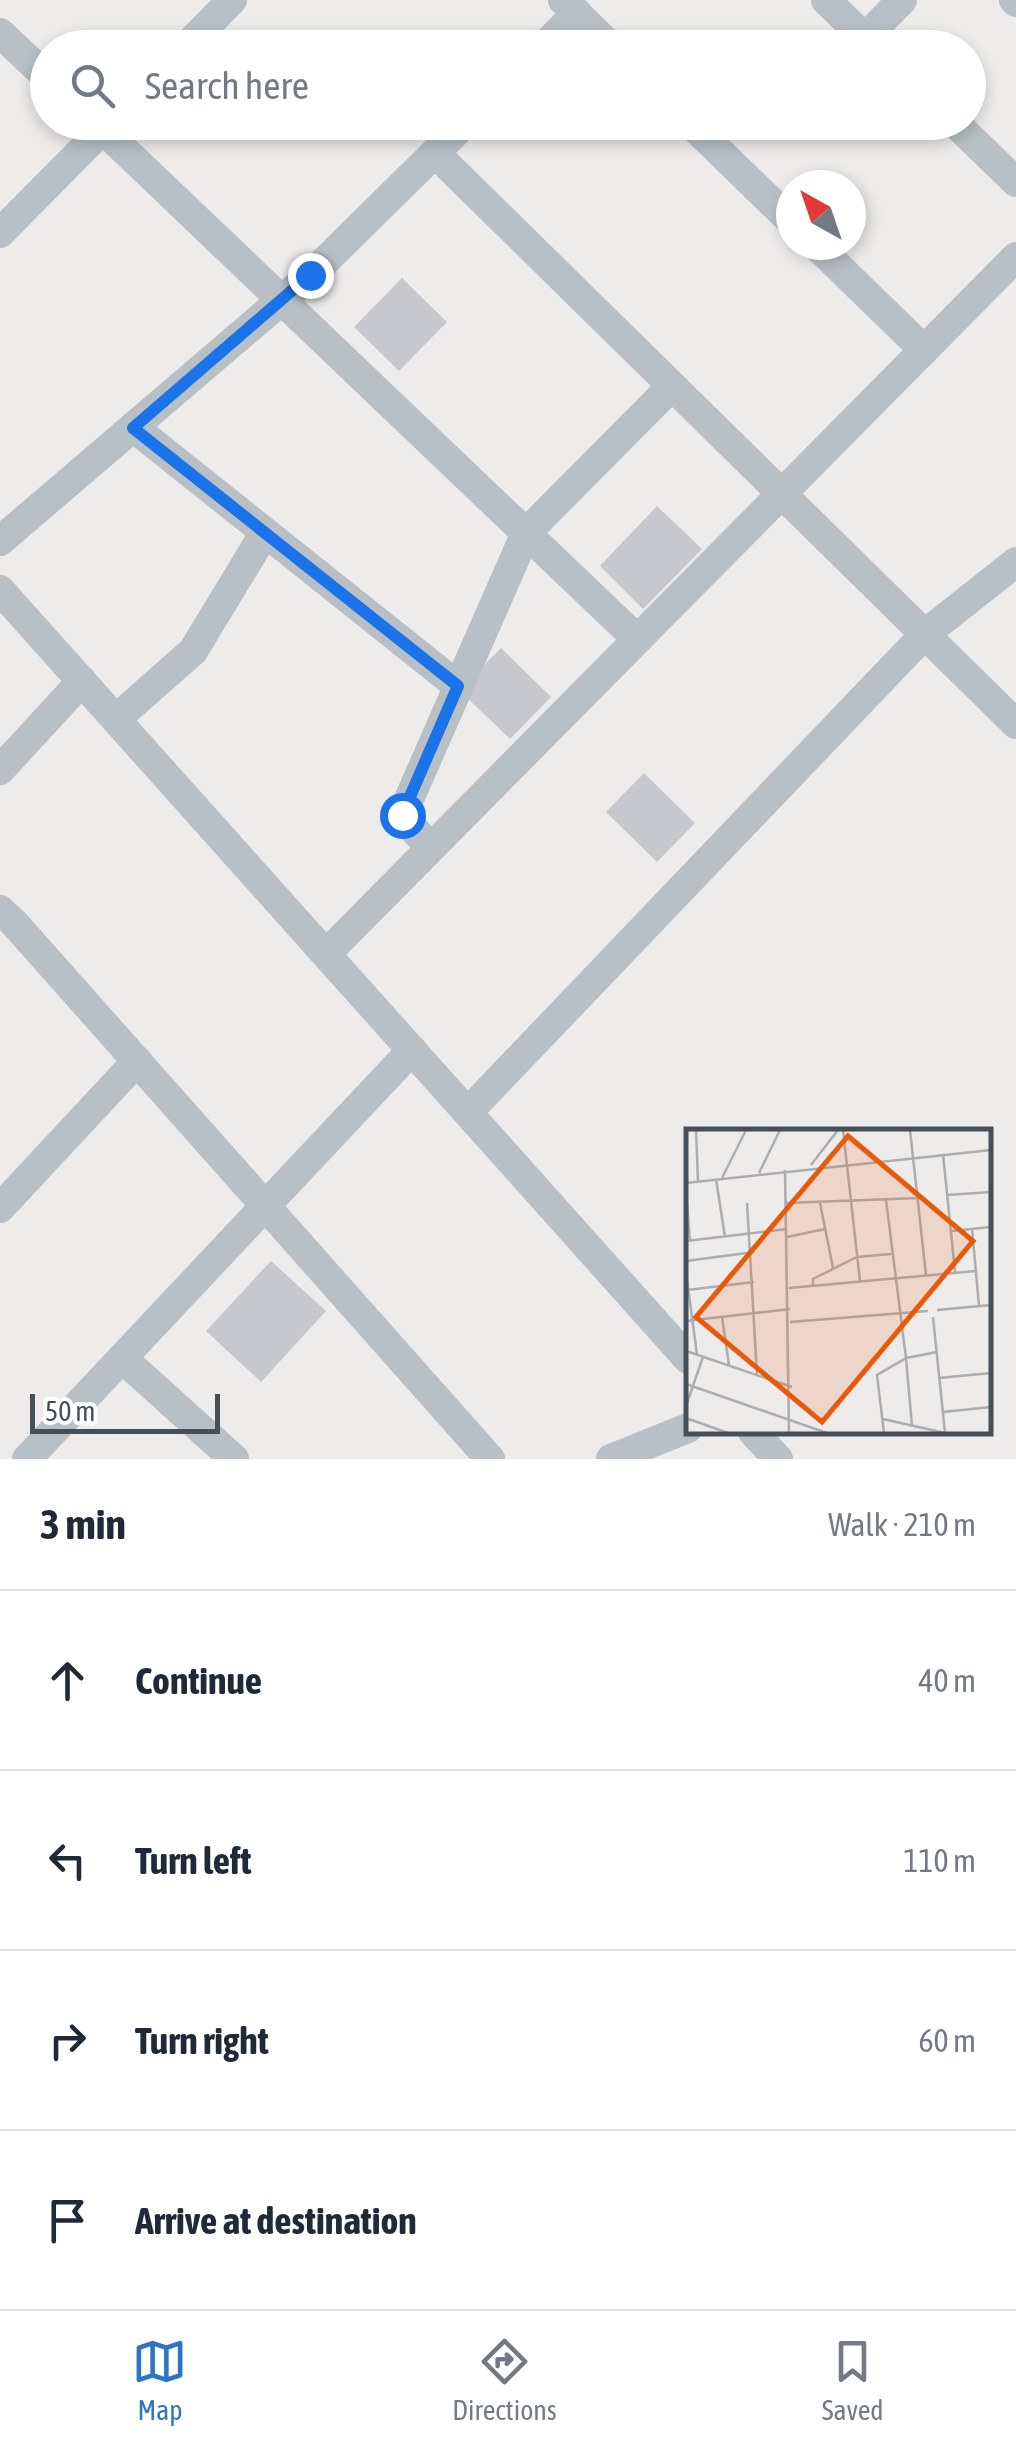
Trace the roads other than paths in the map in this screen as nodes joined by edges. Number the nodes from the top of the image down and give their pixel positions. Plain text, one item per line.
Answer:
1 (232, 0) edge
2 (826, 0) edge
3 (902, 0) edge
4 (570, 7) edge
5 (202, 30) edge
6 (554, 30) edge
7 (594, 30) edge
8 (857, 30) edge
9 (880, 30) edge
10 (0, 33) edge
11 (30, 61) edge
12 (89, 140) edge
13 (118, 140) edge
14 (448, 140) edge
15 (708, 140) edge
16 (973, 140) edge
17 (435, 153) junction
18 (1016, 182) edge
19 (776, 206) edge
20 (0, 234) edge
21 (1016, 257) edge
22 (831, 260) edge
23 (281, 301) junction
24 (924, 350) junction
25 (672, 386) junction
26 (133, 428) junction
27 (782, 494) junction
28 (526, 533) junction
29 (264, 534) junction
30 (0, 541) edge
31 (1016, 562) edge
32 (0, 590) edge
33 (925, 634) junction
34 (637, 639) junction
35 (82, 681) junction
36 (458, 686) junction
37 (116, 719) junction
38 (1016, 724) edge
39 (0, 770) edge
40 (430, 848) junction
41 (5, 925) edge
42 (326, 954) junction
43 (412, 1050) junction
44 (137, 1061) junction
45 (468, 1112) junction
46 (265, 1206) junction
47 (0, 1208) edge
48 (686, 1357) edge
49 (122, 1358) junction
50 (686, 1429) edge
51 (755, 1434) edge
52 (27, 1459) edge
53 (234, 1459) edge
54 (490, 1459) edge
55 (611, 1459) edge
56 (778, 1459) edge

1 - 5 street
2 - 8 street
3 - 9 street
4 - 6 street
4 - 7 street
10 - 11 street
12 - 20 street
13 - 23 street
14 - 17 street
15 - 19 street
16 - 18 street
17 - 23 street
17 - 25 street
21 - 24 street
22 - 24 street
23 - 26 street
23 - 28 street
24 - 27 street
25 - 27 street
25 - 28 street
26 - 29 street
26 - 30 street
27 - 33 street
27 - 34 street
28 - 34 street
28 - 36 street
29 - 36 street
29 - 37 street
31 - 33 street
32 - 35 street
33 - 38 street
33 - 45 street
34 - 40 street
35 - 37 street
35 - 39 street
36 - 40 street
37 - 42 street
40 - 42 street
41 - 44 street
42 - 43 street
43 - 45 street
43 - 46 street
44 - 46 street
44 - 47 street
45 - 48 street
46 - 49 street
46 - 54 street
49 - 52 street
49 - 53 street
50 - 55 street
51 - 56 street

